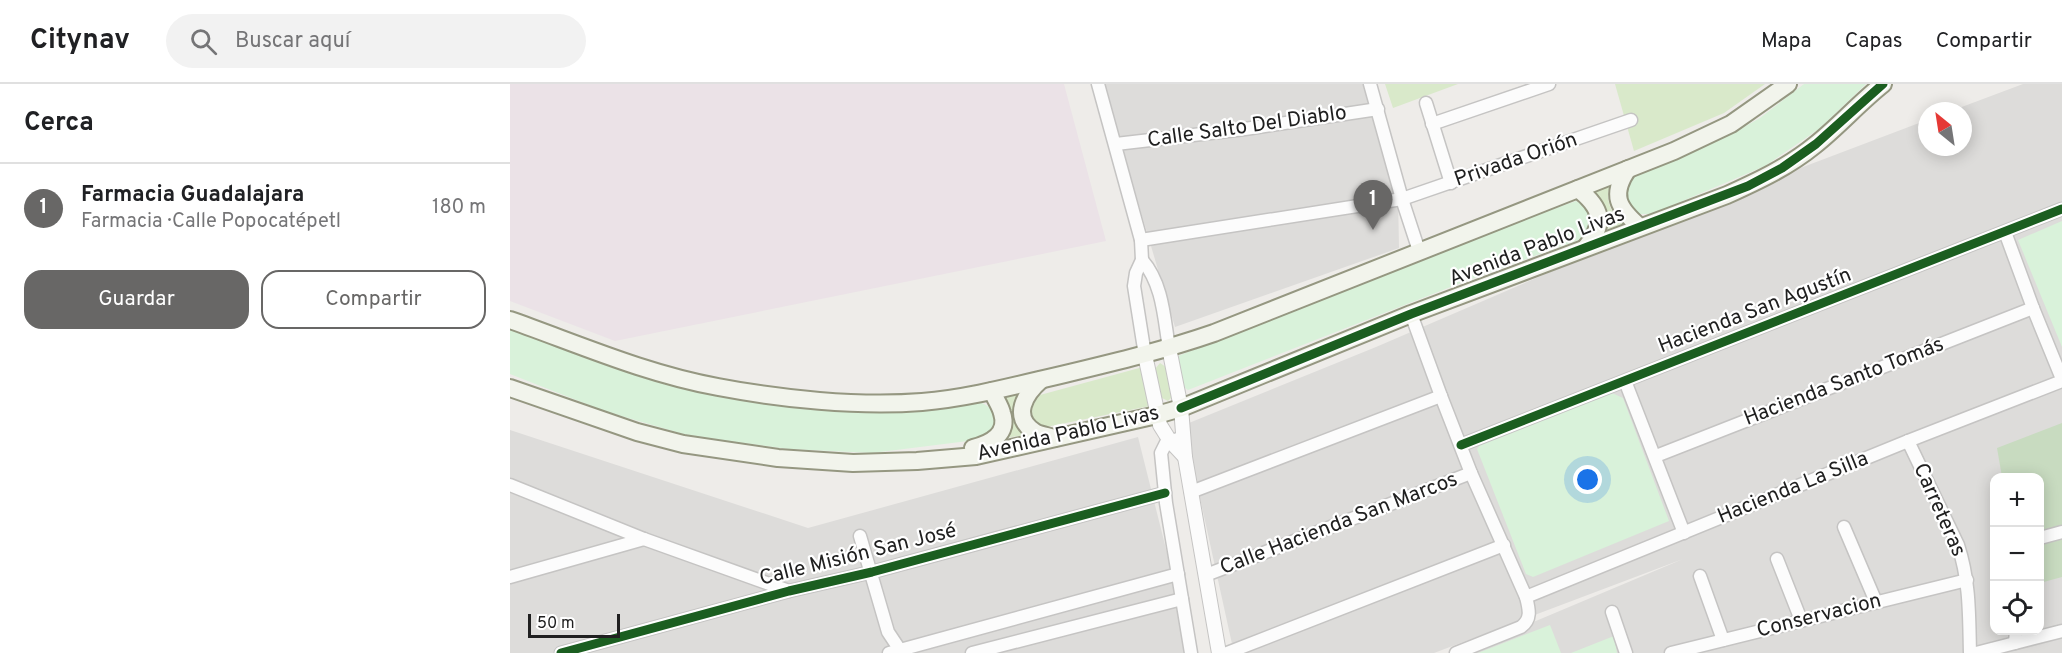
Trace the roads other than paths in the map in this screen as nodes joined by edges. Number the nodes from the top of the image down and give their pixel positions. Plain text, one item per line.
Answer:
1 (1098, 84) edge
2 (1370, 84) edge
3 (1549, 84) edge
4 (1788, 84) edge
5 (1883, 84) edge
6 (1426, 102) dead end
7 (1378, 109) junction
8 (1630, 120) dead end
9 (1432, 124) junction
10 (1116, 144) junction
11 (1628, 169) junction
12 (1451, 183) junction
13 (1578, 189) junction
14 (1402, 199) junction
15 (2062, 209) edge
16 (1640, 227) junction
17 (2005, 232) junction
18 (1141, 240) junction
19 (1586, 247) junction
20 (1419, 252) junction
21 (1142, 260) junction
22 (2033, 308) junction
23 (1411, 314) junction
24 (510, 320) edge
25 (1169, 348) junction
26 (1145, 354) junction
27 (1041, 380) junction
28 (2062, 380) edge
29 (1625, 381) junction
30 (510, 388) edge
31 (992, 391) junction
32 (1441, 396) junction
33 (1181, 408) junction
34 (1157, 415) junction
35 (1184, 437) junction
36 (1056, 439) junction
37 (1170, 441) junction
38 (1908, 441) junction
39 (1461, 445) junction
40 (1656, 456) junction
41 (1185, 457) junction
42 (917, 461) junction
43 (1471, 473) junction
44 (510, 486) edge
45 (1191, 492) junction
46 (1165, 493) junction
47 (1844, 527) dead end
48 (2062, 532) edge
49 (1684, 533) junction
50 (860, 536) dead end
51 (2044, 537) edge
52 (644, 539) junction
53 (1504, 544) junction
54 (1777, 560) dead end
55 (872, 572) junction
56 (1178, 574) junction
57 (1206, 575) junction
58 (1700, 576) dead end
59 (510, 577) edge
60 (1968, 580) junction
61 (789, 591) junction
62 (1526, 597) junction
63 (1182, 599) junction
64 (1876, 602) junction
65 (1612, 612) dead end
66 (1801, 620) junction
67 (2062, 631) edge
68 (888, 632) junction
69 (2015, 637) edge
70 (1723, 640) junction
71 (897, 652) edge
72 (561, 653) edge
73 (884, 653) edge
74 (972, 653) edge
75 (1191, 653) edge
76 (1219, 653) edge
77 (1227, 653) edge
78 (1456, 653) edge
79 (1626, 653) edge
80 (1671, 653) edge
81 (1970, 653) edge
82 (1976, 653) edge

1 - 10 street
2 - 7 street
3 - 9 street
4 - 11 main road, Avenida Pablo Livas
5 - 16 main road, Avenida Pablo Livas
6 - 9 street
7 - 10 street, Calle Salto Del Diablo
7 - 14 street
8 - 12 street, Privada Orión
9 - 12 street
10 - 18 street
11 - 13 main road, Avenida Pablo Livas
11 - 16 main road
12 - 14 street, Privada Orión
13 - 19 main road
13 - 20 main road, Avenida Pablo Livas
14 - 18 street, Privada Orión
14 - 20 street
15 - 17 street, Hacienda San Agustín
16 - 19 main road, Avenida Pablo Livas
17 - 22 street
17 - 29 street, Hacienda San Agustín
18 - 21 street
19 - 23 main road, Avenida Pablo Livas
20 - 25 main road, Avenida Pablo Livas
21 - 25 street
21 - 26 street
22 - 28 street
22 - 40 street, Hacienda Santo Tomás
23 - 32 street
23 - 33 main road, Avenida Pablo Livas
24 - 31 main road, Avenida Pablo Livas
25 - 26 main road, Avenida Pablo Livas
25 - 33 street
26 - 27 main road, Avenida Pablo Livas
26 - 34 street
27 - 31 main road, Avenida Pablo Livas
27 - 36 main road
28 - 38 street, Hacienda La Silla
29 - 39 street, Hacienda San Agustín
29 - 40 street
30 - 42 main road, Avenida Pablo Livas
31 - 42 main road
32 - 39 street
32 - 45 street
33 - 34 main road, Avenida Pablo Livas
33 - 35 street
34 - 36 main road, Avenida Pablo Livas
34 - 37 street
35 - 37 street
35 - 41 street
36 - 42 main road, Avenida Pablo Livas
37 - 41 street
37 - 46 street
38 - 49 street, Hacienda La Silla
38 - 60 street, Carreteras
39 - 43 street
40 - 49 street
41 - 45 street
43 - 53 street
43 - 57 street, Calle Hacienda San Marcos
44 - 52 street
45 - 57 street
46 - 55 street, Calle Misión San José
46 - 56 street
47 - 64 street
48 - 51 street
49 - 62 street, Hacienda La Silla
50 - 55 street
52 - 59 street
52 - 61 street
53 - 62 street
53 - 77 street
54 - 66 street
55 - 61 street, Calle Misión San José
55 - 68 street
56 - 63 street
56 - 71 street
57 - 76 street
58 - 70 street
60 - 64 street, Conservacion
60 - 81 street, Carreteras
61 - 72 street, Calle Misión San José
62 - 78 street
63 - 74 street
63 - 75 street
64 - 66 street, Conservacion
65 - 79 street
66 - 70 street, Conservacion
67 - 69 street
68 - 71 street
68 - 73 street
69 - 82 street
70 - 80 street, Conservacion

